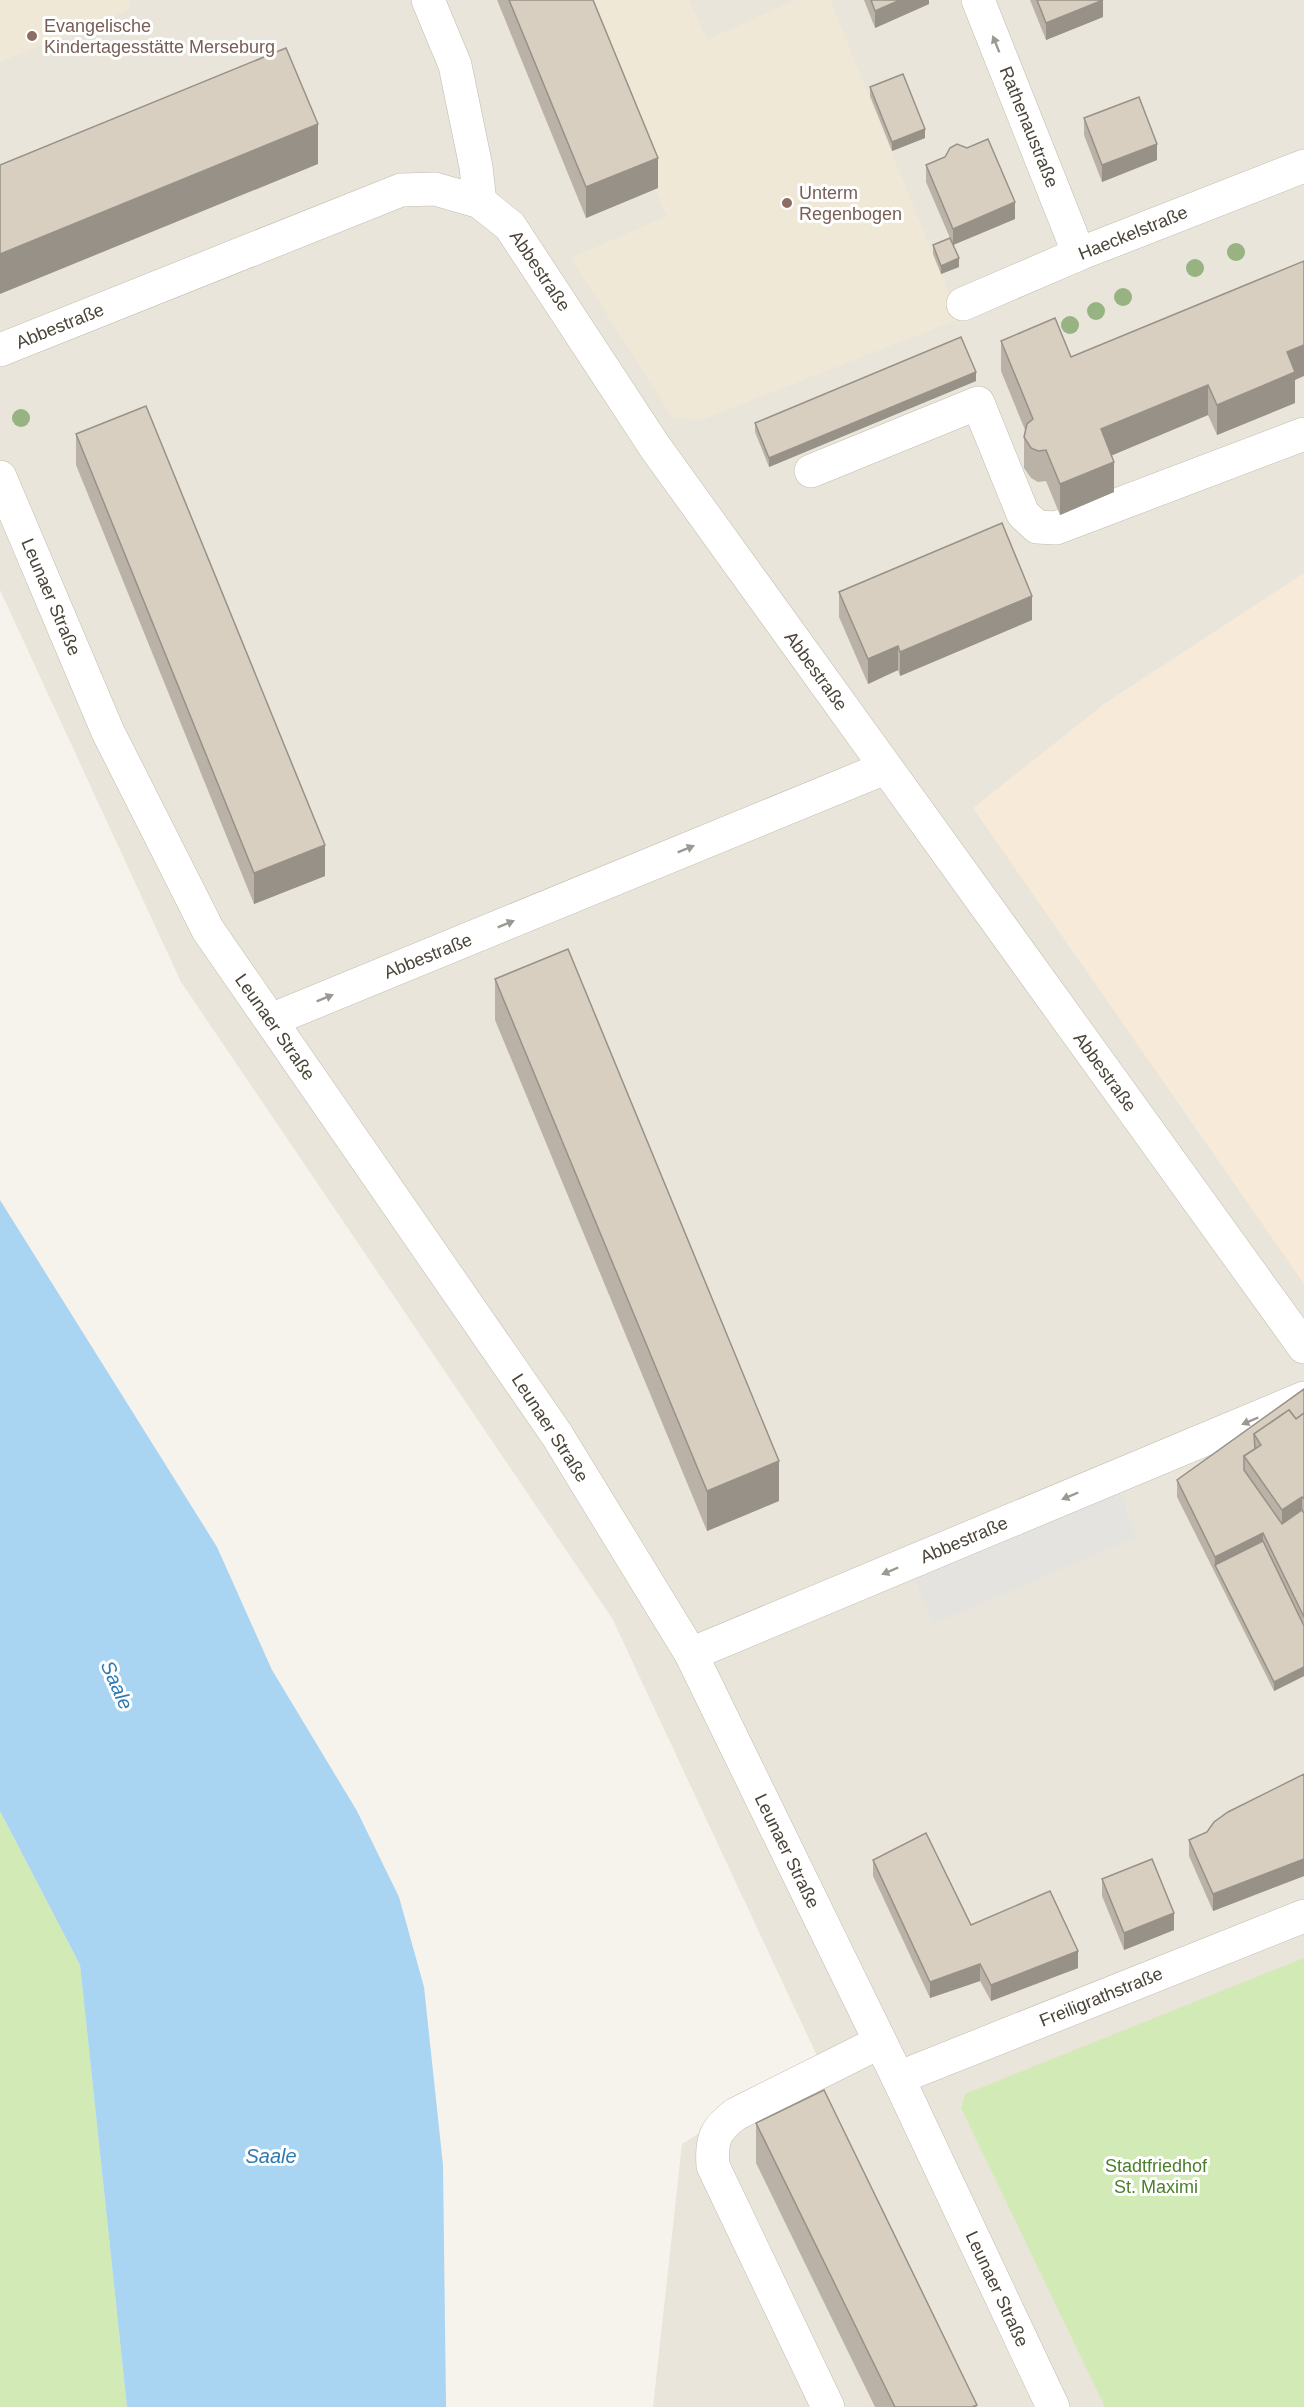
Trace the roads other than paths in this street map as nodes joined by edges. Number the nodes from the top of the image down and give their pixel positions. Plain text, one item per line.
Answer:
1 (428, 0) edge
2 (978, 0) edge
3 (1304, 166) edge
4 (480, 202) junction
5 (1079, 254) junction
6 (963, 304) dead end
7 (0, 350) edge
8 (1304, 434) edge
9 (811, 471) dead end
10 (0, 477) edge
11 (885, 768) junction
12 (271, 1020) junction
13 (1304, 1347) edge
14 (1304, 1398) edge
15 (691, 1654) junction
16 (1304, 1916) edge
17 (880, 2042) junction
18 (898, 2078) junction
19 (828, 2407) edge
20 (1053, 2407) edge

1 - 4 street
5 -> 2 street, Rathenaustraße
3 - 5 street, Haeckelstraße
4 - 7 street, Abbestraße
4 - 11 street, Abbestraße
5 - 6 street, Haeckelstraße
8 - 9 street
10 - 12 street, Leunaer Straße
12 -> 11 street, Abbestraße
11 - 13 street, Abbestraße
12 - 15 street, Leunaer Straße
14 -> 15 street, Abbestraße
15 - 17 street, Leunaer Straße
16 - 18 street, Freiligrathstraße
17 - 18 street, Leunaer Straße
17 - 19 street
18 - 20 street, Leunaer Straße

